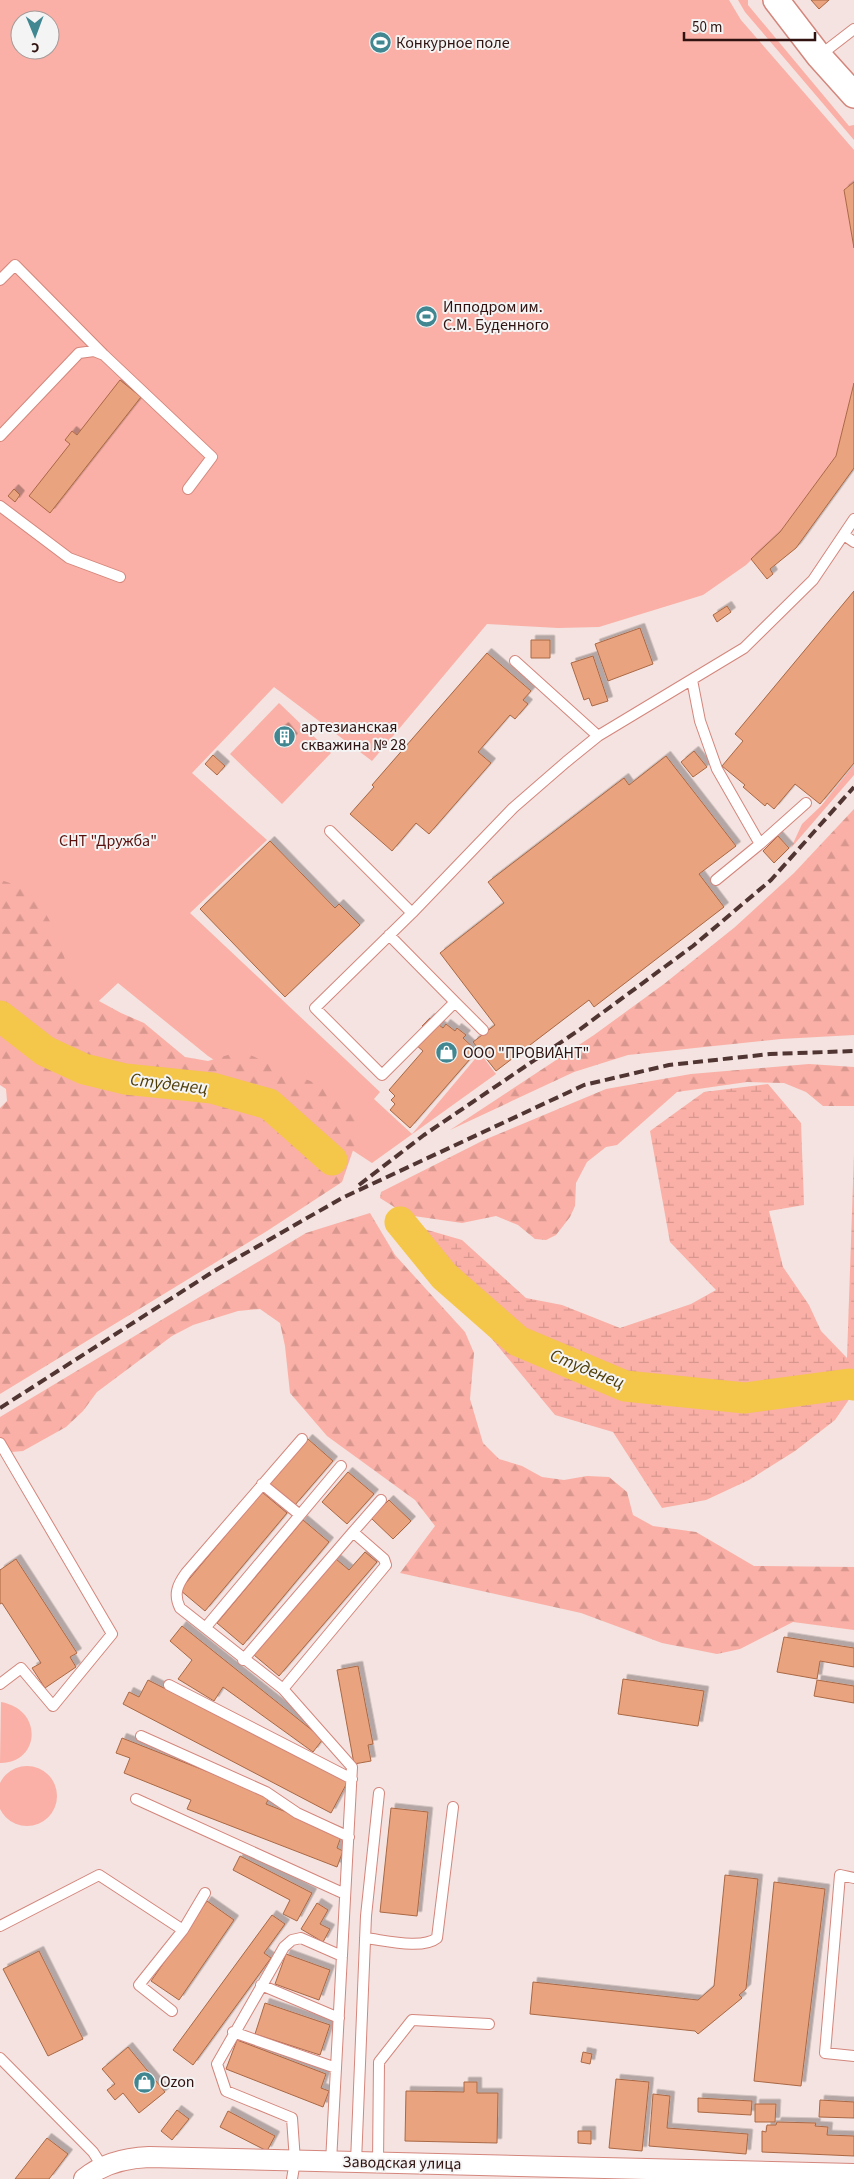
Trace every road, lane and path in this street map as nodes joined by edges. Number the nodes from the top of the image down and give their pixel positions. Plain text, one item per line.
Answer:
1 (776, 0) edge
2 (854, 30) edge
3 (819, 56) junction
4 (854, 95) edge
5 (0, 280) edge
6 (104, 355) junction
7 (0, 436) edge
8 (188, 489) dead end
9 (0, 506) edge
10 (854, 519) edge
11 (844, 534) junction
12 (854, 542) edge
13 (120, 577) dead end
14 (515, 661) dead end
15 (692, 680) junction
16 (598, 736) junction
17 (806, 802) dead end
18 (330, 831) dead end
19 (760, 844) junction
20 (716, 880) dead end
21 (412, 913) junction
22 (389, 936) junction
23 (455, 1002) junction
24 (482, 1030) dead end
25 (302, 1439) dead end
26 (0, 1443) edge
27 (341, 1466) dead end
28 (262, 1484) junction
29 (381, 1500) dead end
30 (300, 1515) junction
31 (353, 1532) junction
32 (206, 1627) junction
33 (243, 1660) junction
34 (0, 1684) edge
35 (169, 1685) dead end
36 (283, 1689) junction
37 (141, 1736) dead end
38 (352, 1779) junction
39 (379, 1793) dead end
40 (136, 1799) dead end
41 (453, 1807) dead end
42 (349, 1837) junction
43 (854, 1878) edge
44 (205, 1893) dead end
45 (346, 1894) junction
46 (0, 1926) edge
47 (183, 1930) junction
48 (365, 1938) junction
49 (342, 1956) junction
50 (261, 1985) junction
51 (172, 2011) dead end
52 (339, 2018) junction
53 (489, 2024) dead end
54 (233, 2032) junction
55 (854, 2056) edge
56 (0, 2058) edge
57 (336, 2068) junction
58 (331, 2162) junction
59 (356, 2162) junction
60 (378, 2163) junction
61 (102, 2166) junction
62 (293, 2170) edge
63 (606, 2174) edge
64 (854, 2174) edge
65 (758, 2175) edge
66 (84, 2179) edge

1 - 3 street
2 - 3 lane
3 - 4 street
5 - 6 lane
6 - 7 lane
6 - 8 lane
9 - 13 lane
10 - 11 lane
11 - 12 lane
11 - 15 lane
14 - 16 lane
15 - 16 lane
15 - 19 lane
16 - 21 lane
17 - 19 lane
18 - 21 lane
19 - 20 lane
21 - 22 lane
22 - 23 lane
22 - 23 lane
23 - 24 lane
25 - 28 lane
26 - 34 lane
27 - 30 lane
28 - 30 lane
28 - 32 lane
29 - 31 lane
30 - 32 lane
31 - 33 lane
31 - 36 lane
32 - 33 lane
33 - 36 lane
35 - 38 lane
36 - 38 lane
37 - 42 lane
38 - 42 lane
39 - 48 lane
40 - 45 lane
41 - 48 lane
42 - 45 lane
43 - 55 lane
44 - 47 lane
45 - 49 lane
46 - 47 lane
47 - 51 lane
48 - 59 lane
49 - 50 lane
49 - 52 lane
50 - 52 lane
50 - 54 lane
52 - 57 lane
53 - 60 lane
54 - 57 lane
54 - 62 lane
56 - 61 lane
57 - 58 lane
58 - 59 street, Заводская улица
58 - 62 street, Заводская улица
59 - 60 street, Заводская улица
60 - 63 street, Заводская улица
61 - 62 street, Заводская улица
61 - 66 street
63 - 65 street, Заводская улица
64 - 65 street, Заводская улица

